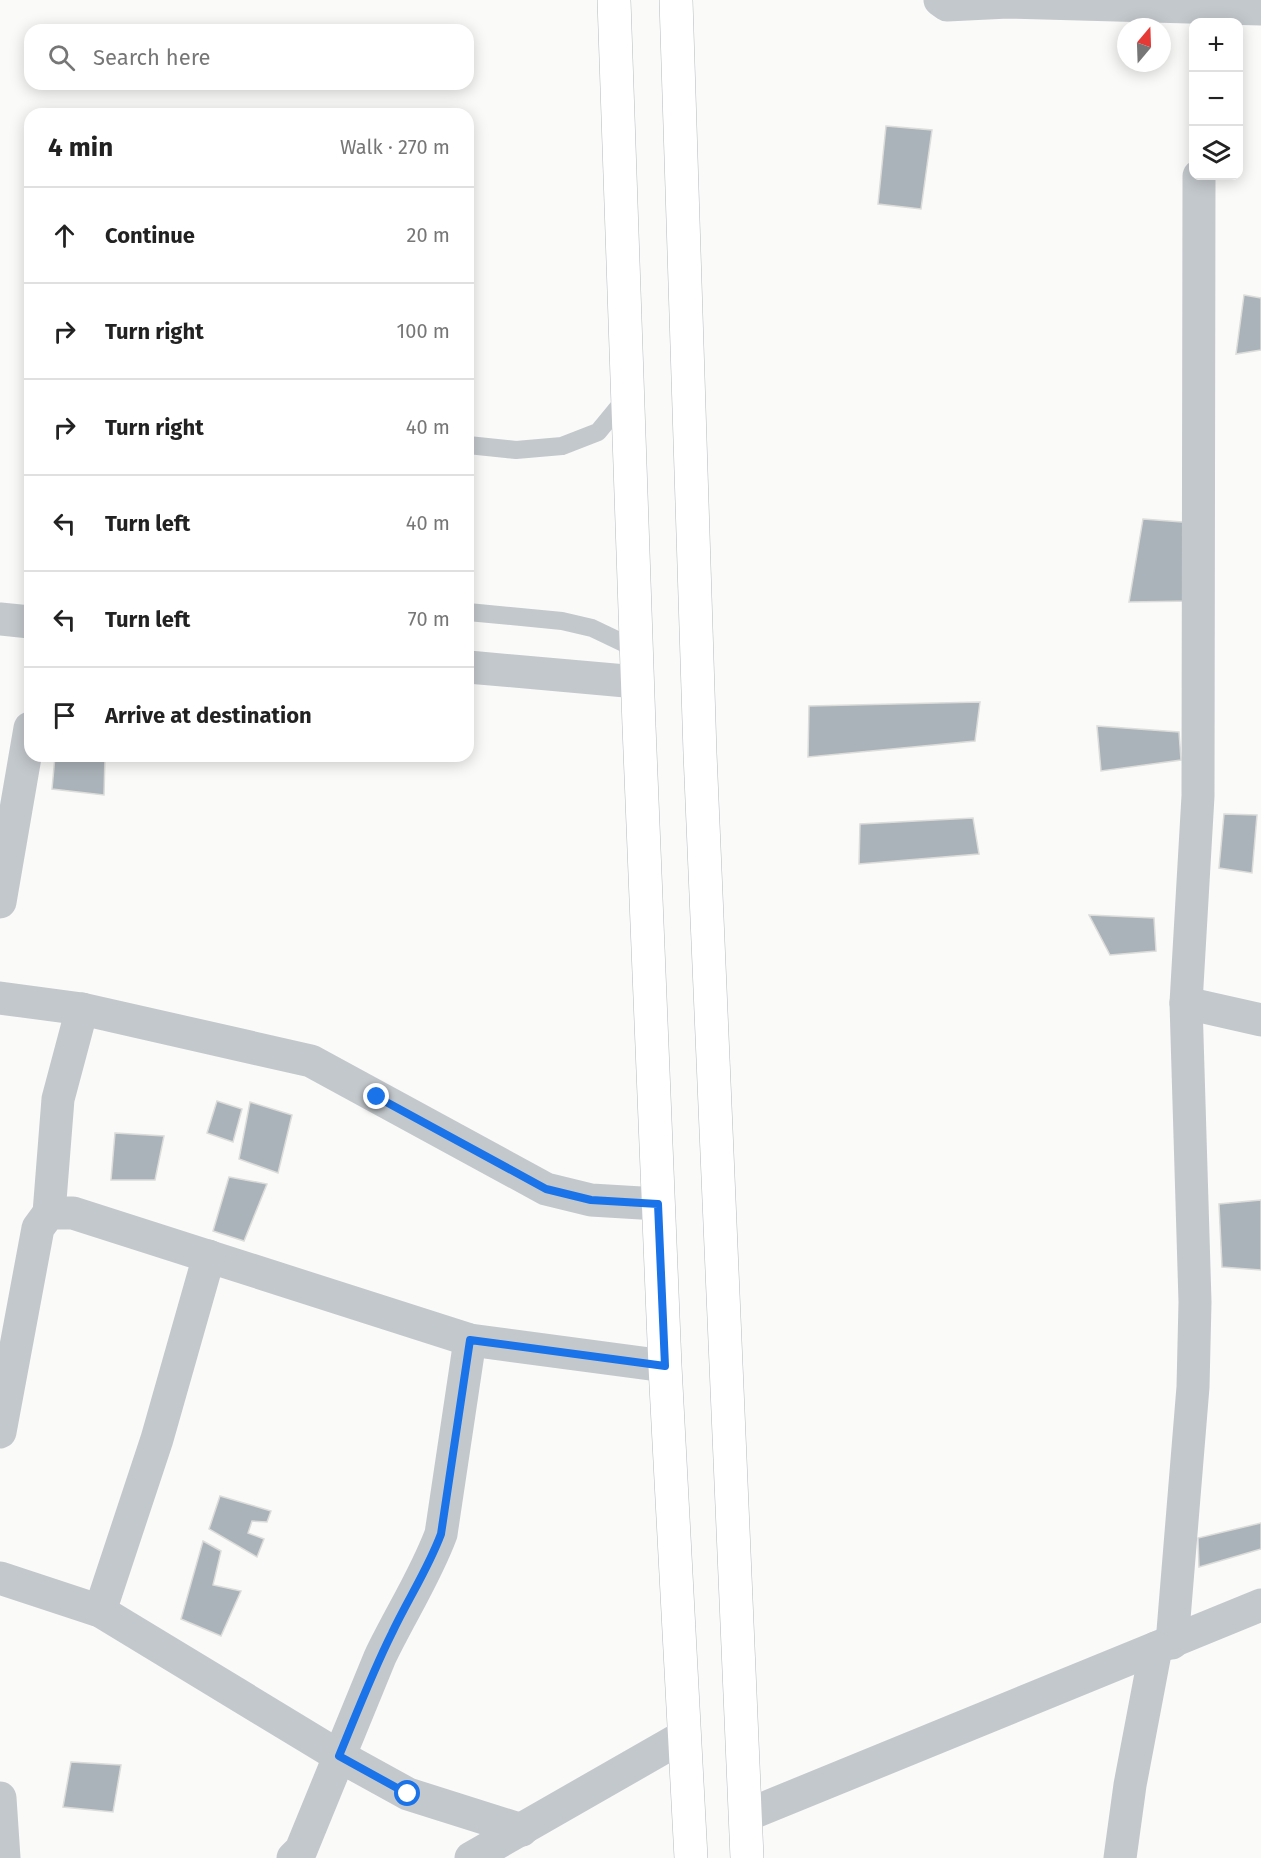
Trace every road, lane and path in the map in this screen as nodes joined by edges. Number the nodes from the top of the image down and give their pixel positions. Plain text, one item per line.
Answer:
1 (614, 0) edge
2 (676, 0) edge
3 (940, 0) edge
4 (1261, 9) edge
5 (1199, 15) edge
6 (1199, 180) edge
7 (627, 396) junction
8 (474, 446) edge
9 (474, 613) edge
10 (0, 619) edge
11 (24, 621) edge
12 (636, 649) junction
13 (474, 668) edge
14 (637, 682) junction
15 (24, 762) edge
16 (0, 902) edge
17 (0, 998) edge
18 (1186, 1003) junction
19 (82, 1009) junction
20 (1261, 1020) edge
21 (658, 1204) junction
22 (49, 1213) junction
23 (208, 1256) junction
24 (470, 1340) junction
25 (665, 1366) junction
26 (0, 1432) edge
27 (0, 1578) edge
28 (1261, 1605) edge
29 (100, 1611) junction
30 (1164, 1646) junction
31 (684, 1736) junction
32 (339, 1756) junction
33 (0, 1798) edge
34 (746, 1816) junction
35 (522, 1830) junction
36 (4, 1858) edge
37 (293, 1858) edge
38 (471, 1858) edge
39 (691, 1858) edge
40 (747, 1858) edge
41 (1120, 1858) edge

1 - 7 main road
2 - 34 main road
3 - 5 street
4 - 5 street
6 - 18 street
7 - 8 lane
7 - 12 main road
9 - 12 lane
10 - 11 street
12 - 14 main road
13 - 14 street
14 - 21 main road
15 - 16 street
17 - 19 street
18 - 20 street
18 - 30 street
19 - 21 street
19 - 22 street
21 - 25 main road
22 - 23 street
22 - 26 street
23 - 24 street
23 - 29 street
24 - 25 street
24 - 32 street
25 - 31 main road
27 - 29 street
28 - 30 street
29 - 32 street
30 - 34 street
30 - 41 street
31 - 35 street
31 - 39 main road
32 - 35 street
32 - 37 street
33 - 36 street
34 - 40 main road
35 - 38 street

